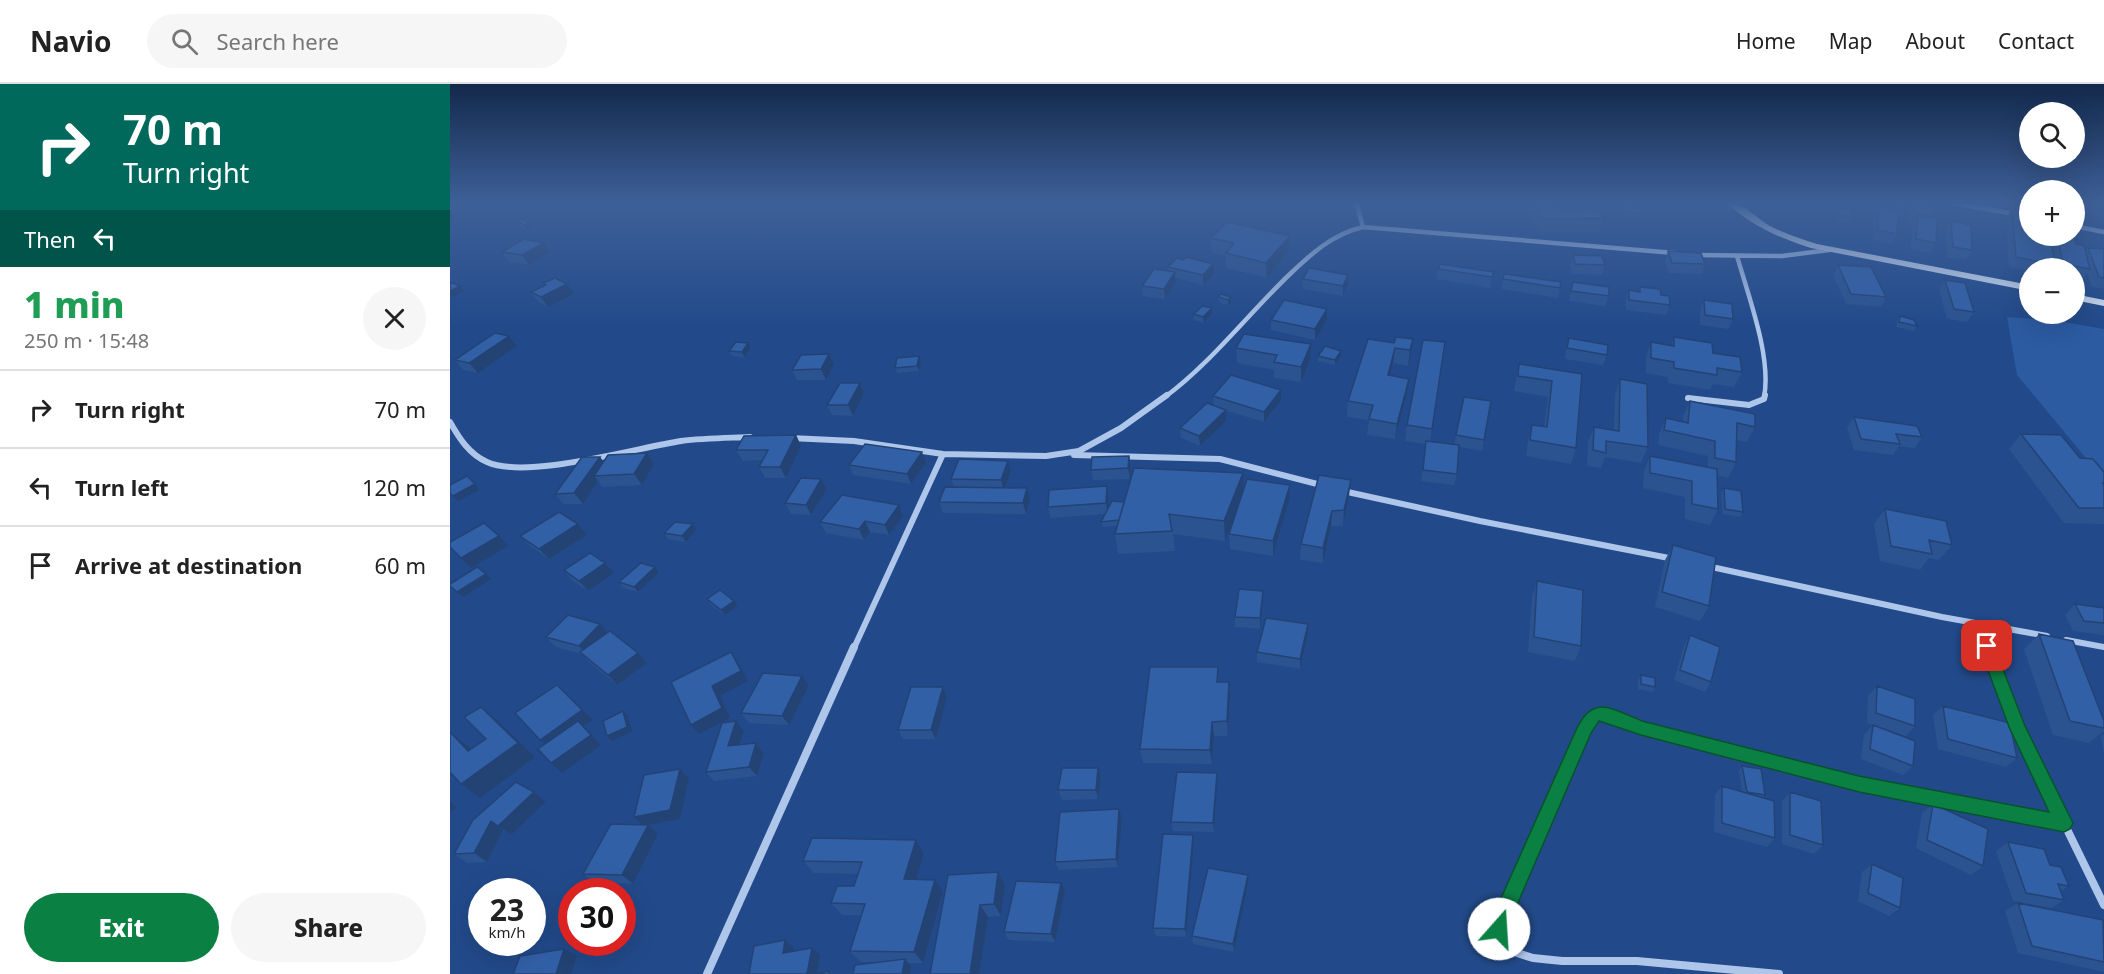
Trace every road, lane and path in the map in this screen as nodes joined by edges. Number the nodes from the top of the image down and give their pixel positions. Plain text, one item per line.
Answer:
1 (1326, 244) edge
2 (1566, 244) edge
3 (1808, 244) edge
4 (1828, 250) junction
5 (1737, 256) junction
6 (2019, 286) edge
7 (2085, 299) edge
8 (2104, 303) edge
9 (1688, 398) dead end
10 (450, 422) edge
11 (754, 437) edge
12 (788, 438) edge
13 (943, 454) junction
14 (1065, 455) junction
15 (1681, 560) edge
16 (1702, 564) edge
17 (1979, 624) junction
18 (2051, 637) edge
19 (2062, 639) edge
20 (2104, 647) edge
21 (2064, 823) junction
22 (2104, 905) edge
23 (707, 974) edge
24 (1779, 974) edge

1 - 14 street
2 - 5 street
3 - 4 street
4 - 5 street
4 - 6 street
5 - 9 street
7 - 8 street
10 - 11 street
12 - 13 street
13 - 14 street
13 - 23 street
14 - 15 street
16 - 17 street
17 - 18 street
17 - 21 street
19 - 20 street
21 - 22 street
21 - 24 street

